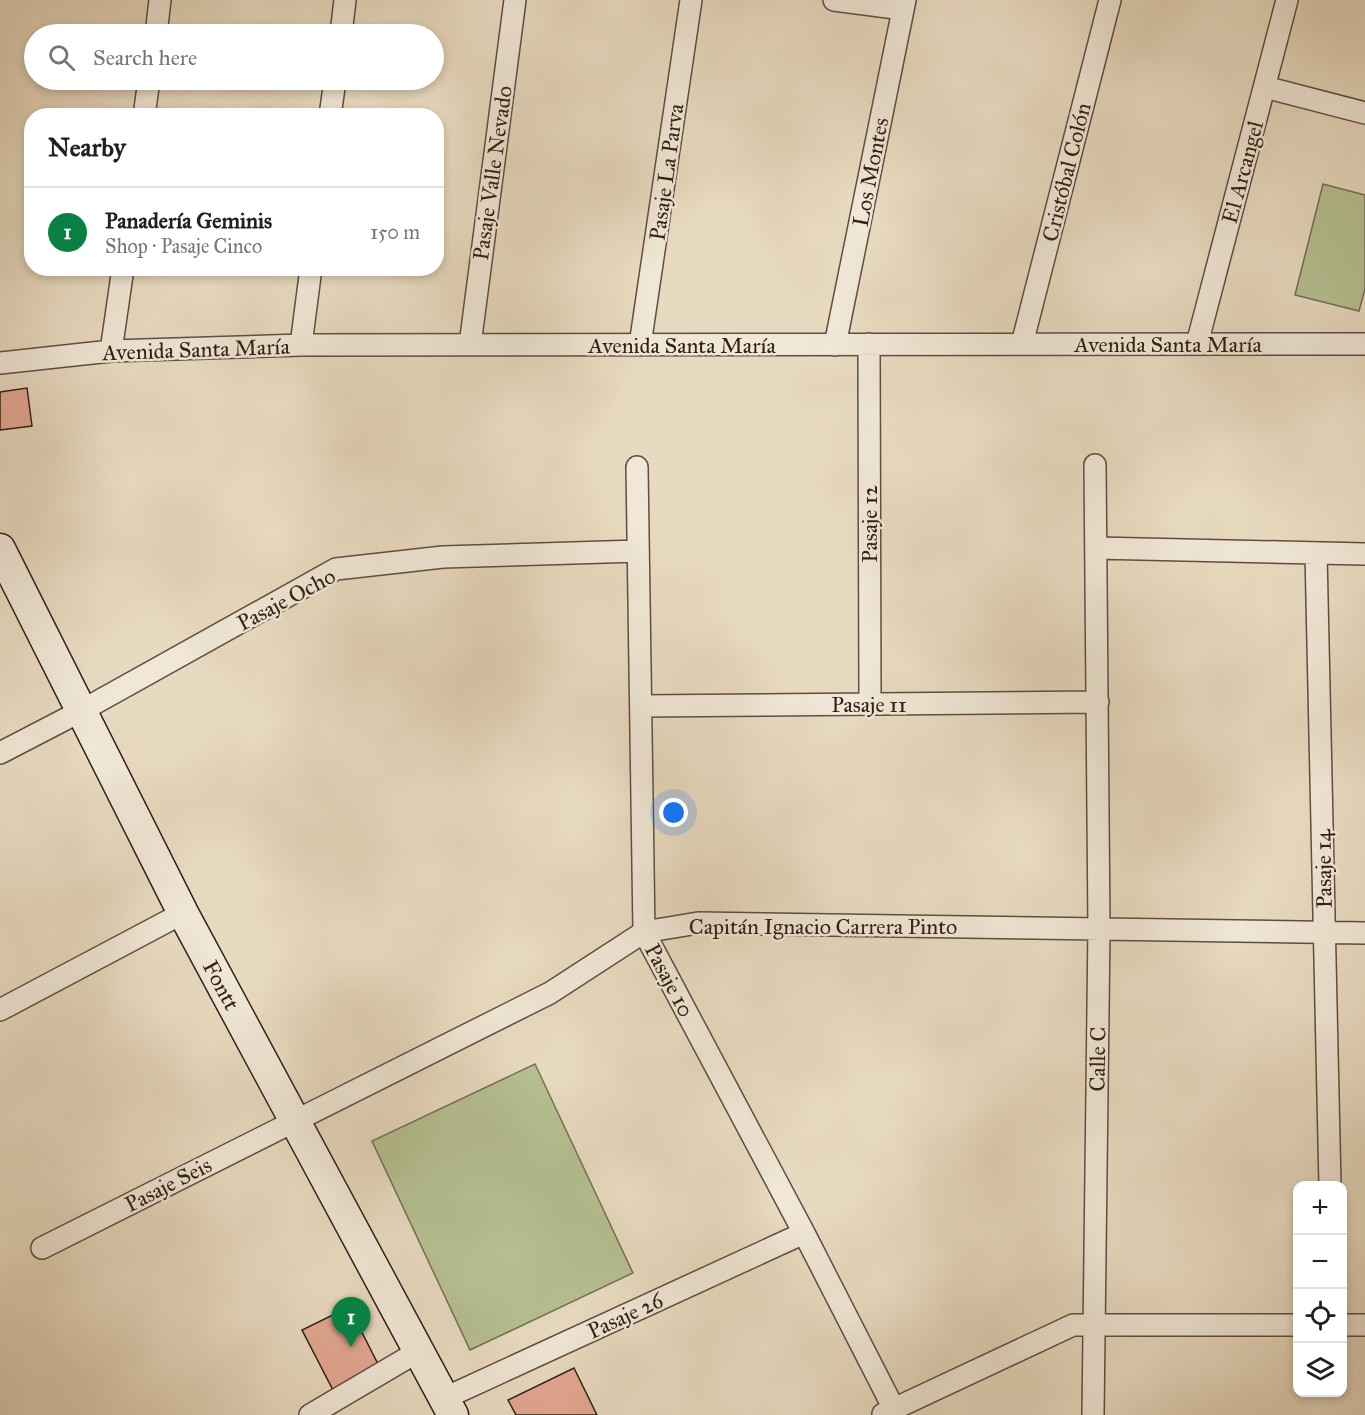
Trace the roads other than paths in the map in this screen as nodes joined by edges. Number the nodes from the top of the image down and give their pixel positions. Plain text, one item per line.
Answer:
1 (160, 0) edge
2 (345, 0) edge
3 (515, 0) edge
4 (691, 0) edge
5 (834, 0) edge
6 (1110, 0) edge
7 (1287, 0) edge
8 (904, 5) edge
9 (157, 24) edge
10 (342, 24) edge
11 (1264, 87) junction
12 (148, 90) edge
13 (334, 90) edge
14 (145, 108) edge
15 (331, 108) edge
16 (1365, 113) edge
17 (122, 276) edge
18 (310, 276) edge
19 (869, 344) junction
20 (1022, 344) junction
21 (1197, 344) junction
22 (1365, 344) edge
23 (301, 345) junction
24 (470, 345) junction
25 (640, 345) junction
26 (835, 345) junction
27 (111, 351) junction
28 (0, 363) edge
29 (1095, 465) dead end
30 (637, 467) dead end
31 (1096, 548) junction
32 (0, 549) edge
33 (638, 551) junction
34 (1316, 553) junction
35 (1365, 554) edge
36 (1098, 702) junction
37 (870, 704) junction
38 (641, 706) junction
39 (81, 711) junction
40 (0, 753) edge
41 (183, 913) junction
42 (1099, 928) junction
43 (644, 932) junction
44 (1324, 933) junction
45 (1365, 933) edge
46 (0, 1010) edge
47 (293, 1121) junction
48 (1330, 1181) edge
49 (804, 1233) junction
50 (42, 1248) dead end
51 (1095, 1324) junction
52 (1293, 1325) edge
53 (1347, 1325) edge
54 (1365, 1325) edge
55 (419, 1351) junction
56 (449, 1406) edge
57 (888, 1412) edge
58 (310, 1415) edge
59 (1093, 1415) edge

1 - 9 street
2 - 10 street
3 - 24 street, Pasaje Valle Nevado
4 - 25 street, Pasaje La Parva
5 - 8 street
6 - 20 street, Cristóbal Colón
7 - 11 street, El Arcangel
8 - 26 street, Los Montes
11 - 16 street
11 - 21 street, El Arcangel
12 - 14 street
13 - 15 street
17 - 27 street
18 - 23 street
19 - 20 street, Avenida Santa María
19 - 26 street, Avenida Santa María
19 - 37 street, Pasaje 12
20 - 21 street, Avenida Santa María
21 - 22 street, Avenida Santa María
23 - 24 street, Avenida Santa María
23 - 27 street, Avenida Santa María
24 - 25 street, Avenida Santa María
25 - 26 street, Avenida Santa María
27 - 28 street, Avenida Santa María
29 - 31 street, Calle C
30 - 33 street, Pasaje 10
31 - 34 street
31 - 36 street, Calle C
32 - 39 main road, Fontt
33 - 38 street, Pasaje 10
33 - 39 street, Pasaje Ocho
34 - 35 street
34 - 44 street, Pasaje 14
36 - 37 street, Pasaje 11
36 - 42 street, Calle C
37 - 38 street, Pasaje 11
38 - 43 street, Pasaje 10
39 - 40 street, Pasaje Ocho
39 - 41 main road, Fontt
41 - 46 street
41 - 47 main road, Fontt
42 - 43 street, Capitán Ignacio Carrera Pinto
42 - 44 street, Capitán Ignacio Carrera Pinto
42 - 51 street, Calle C
43 - 47 street, Capitán Ignacio Carrera Pinto
43 - 49 street, Pasaje 10
44 - 45 street, Capitán Ignacio Carrera Pinto
44 - 48 street, Pasaje 14
47 - 50 street, Pasaje Seis
47 - 55 main road, Fontt
49 - 56 street, Pasaje 26
49 - 57 street, Pasaje 10
51 - 52 street
51 - 57 street
51 - 59 street, Calle C
53 - 54 street
55 - 56 main road, Fontt
55 - 58 street

